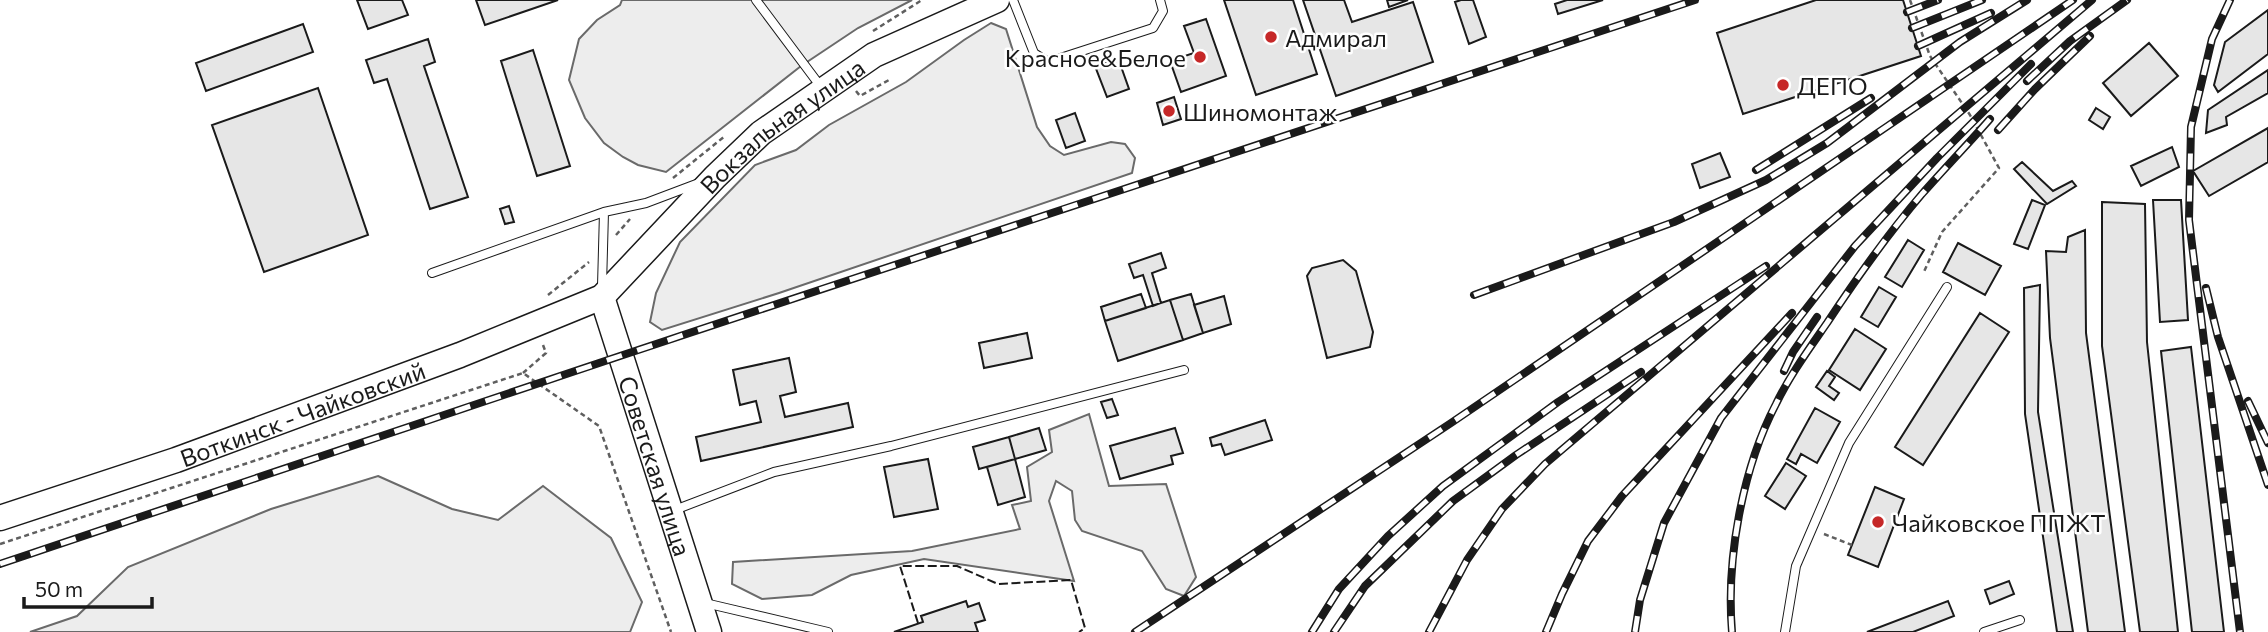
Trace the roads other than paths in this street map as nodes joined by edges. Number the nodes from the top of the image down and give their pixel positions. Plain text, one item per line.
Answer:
1 (756, 0) edge
2 (1013, 0) edge
3 (1160, 0) edge
4 (986, 2) edge
5 (823, 90) junction
6 (715, 177) junction
7 (604, 212) junction
8 (432, 273) dead end
9 (1947, 288) dead end
10 (602, 297) junction
11 (1184, 370) dead end
12 (669, 513) junction
13 (0, 518) edge
14 (699, 601) junction
15 (2020, 620) dead end
16 (709, 632) edge
17 (828, 632) edge
18 (1785, 632) edge
19 (1984, 632) edge

1 - 5 lane
2 - 3 lane
4 - 5 main road, Вокзальная улица
5 - 6 main road, Вокзальная улица
6 - 7 lane
6 - 10 main road, Вокзальная улица
7 - 8 lane
7 - 10 lane
9 - 18 lane
10 - 12 main road, Советская улица
10 - 13 main road, Воткинск - Чайковский
11 - 12 lane
12 - 14 main road, Советская улица
14 - 16 main road, Советская улица
14 - 17 lane
15 - 19 lane

